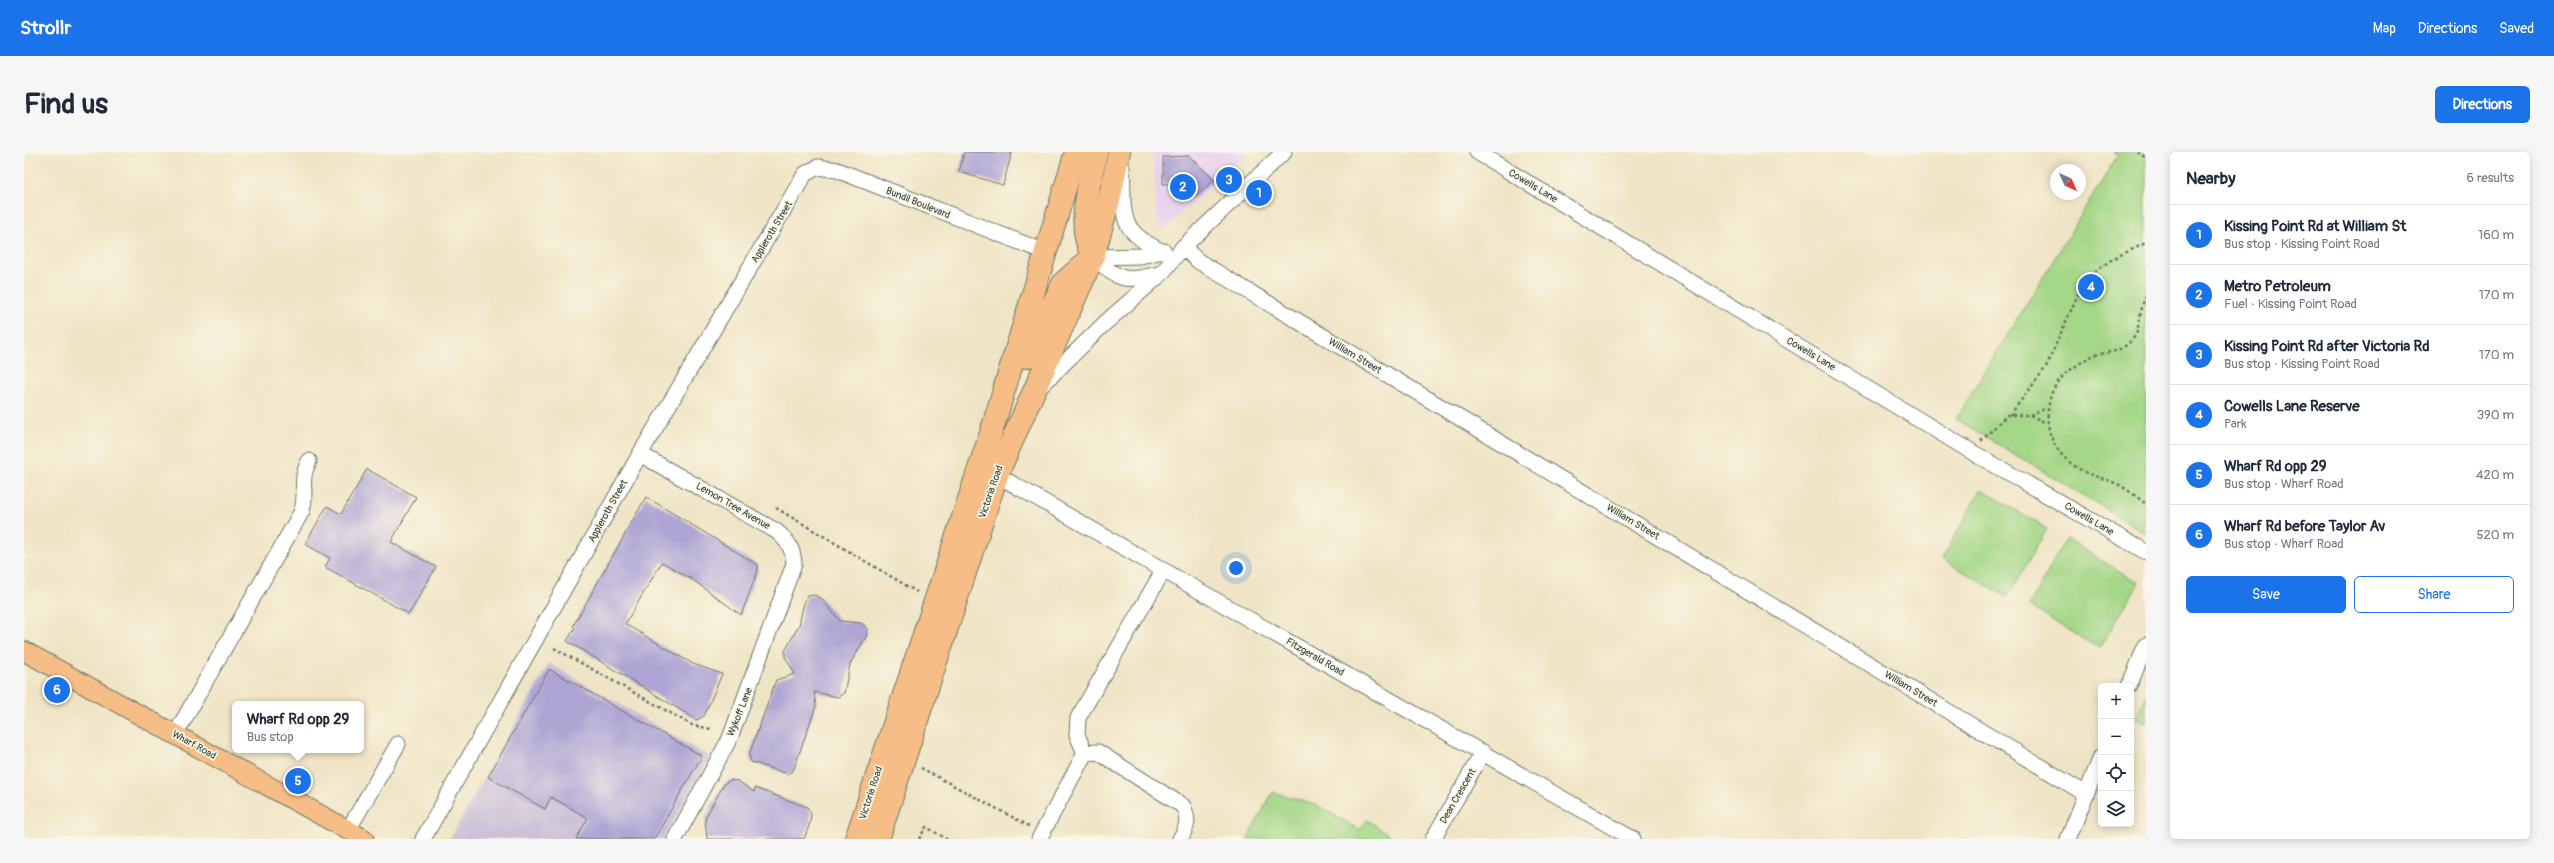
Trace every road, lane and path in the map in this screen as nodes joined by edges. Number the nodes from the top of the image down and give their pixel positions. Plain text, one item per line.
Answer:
1 (1076, 152) edge
2 (1096, 152) edge
3 (1120, 152) edge
4 (1284, 152) edge
5 (1477, 152) edge
6 (2136, 152) edge
7 (2146, 158) edge
8 (798, 187) joint
9 (2146, 243) edge
10 (1183, 247) junction
11 (1161, 251) junction
12 (1045, 252) junction
13 (1093, 257) junction
14 (1162, 273) junction
15 (2146, 296) edge
16 (1030, 397) junction
17 (2048, 408) junction
18 (2030, 414) junction
19 (2010, 415) junction
20 (2046, 423) junction
21 (991, 433) junction
22 (1972, 452) junction
23 (640, 454) junction
24 (309, 461) dead end
25 (997, 475) junction
26 (2146, 504) edge
27 (776, 508) dead end
28 (2146, 552) edge
29 (1164, 571) junction
30 (790, 579) joint
31 (917, 592) dead end
32 (2146, 645) edge
33 (554, 648) dead end
34 (24, 651) edge
35 (2131, 683) edge
36 (711, 729) dead end
37 (175, 735) junction
38 (398, 744) dead end
39 (1085, 752) junction
40 (1483, 752) junction
41 (2098, 764) edge
42 (917, 766) dead end
43 (2086, 794) junction
44 (356, 835) edge
45 (1041, 836) edge
46 (423, 839) edge
47 (674, 839) edge
48 (856, 839) edge
49 (878, 839) edge
50 (919, 839) edge
51 (947, 839) edge
52 (1180, 839) edge
53 (1433, 839) edge
54 (1633, 839) edge
55 (2068, 839) edge

1 - 12 highway, Victoria Road
2 - 13 highway
3 - 11 street
3 - 13 highway, Victoria Road
4 - 10 street
5 - 22 street, Cowells Lane
6 - 7 path
8 - 12 street, Bundil Boulevard
8 - 23 street, Appleroth Street
9 - 19 path
10 - 11 street
10 - 14 street
10 - 43 street, William Street
11 - 13 street
12 - 21 highway, Victoria Road
13 - 14 street
13 - 16 highway, Victoria Road
13 - 21 highway
14 - 16 street
15 - 17 path
16 - 25 highway, Victoria Road
17 - 18 path
17 - 20 path
18 - 19 path
18 - 20 path
19 - 22 path
20 - 26 path
21 - 48 highway, Victoria Road
22 - 28 street, Cowells Lane
23 - 30 street, Lemon Tree Avenue
23 - 46 street, Appleroth Street
24 - 37 street
25 - 29 street, Fitzgerald Road
25 - 49 highway, Victoria Road
27 - 31 path
29 - 39 street
29 - 40 street, Fitzgerald Road
30 - 47 street, Wykoff Lane
32 - 35 street
33 - 36 path
34 - 37 main road, Wharf Road
37 - 44 main road, Wharf Road
38 - 44 street
39 - 45 street
39 - 52 street
40 - 53 street, Dean Crescent
40 - 54 street, Fitzgerald Road
41 - 43 street
42 - 45 path
43 - 55 street
50 - 51 path

